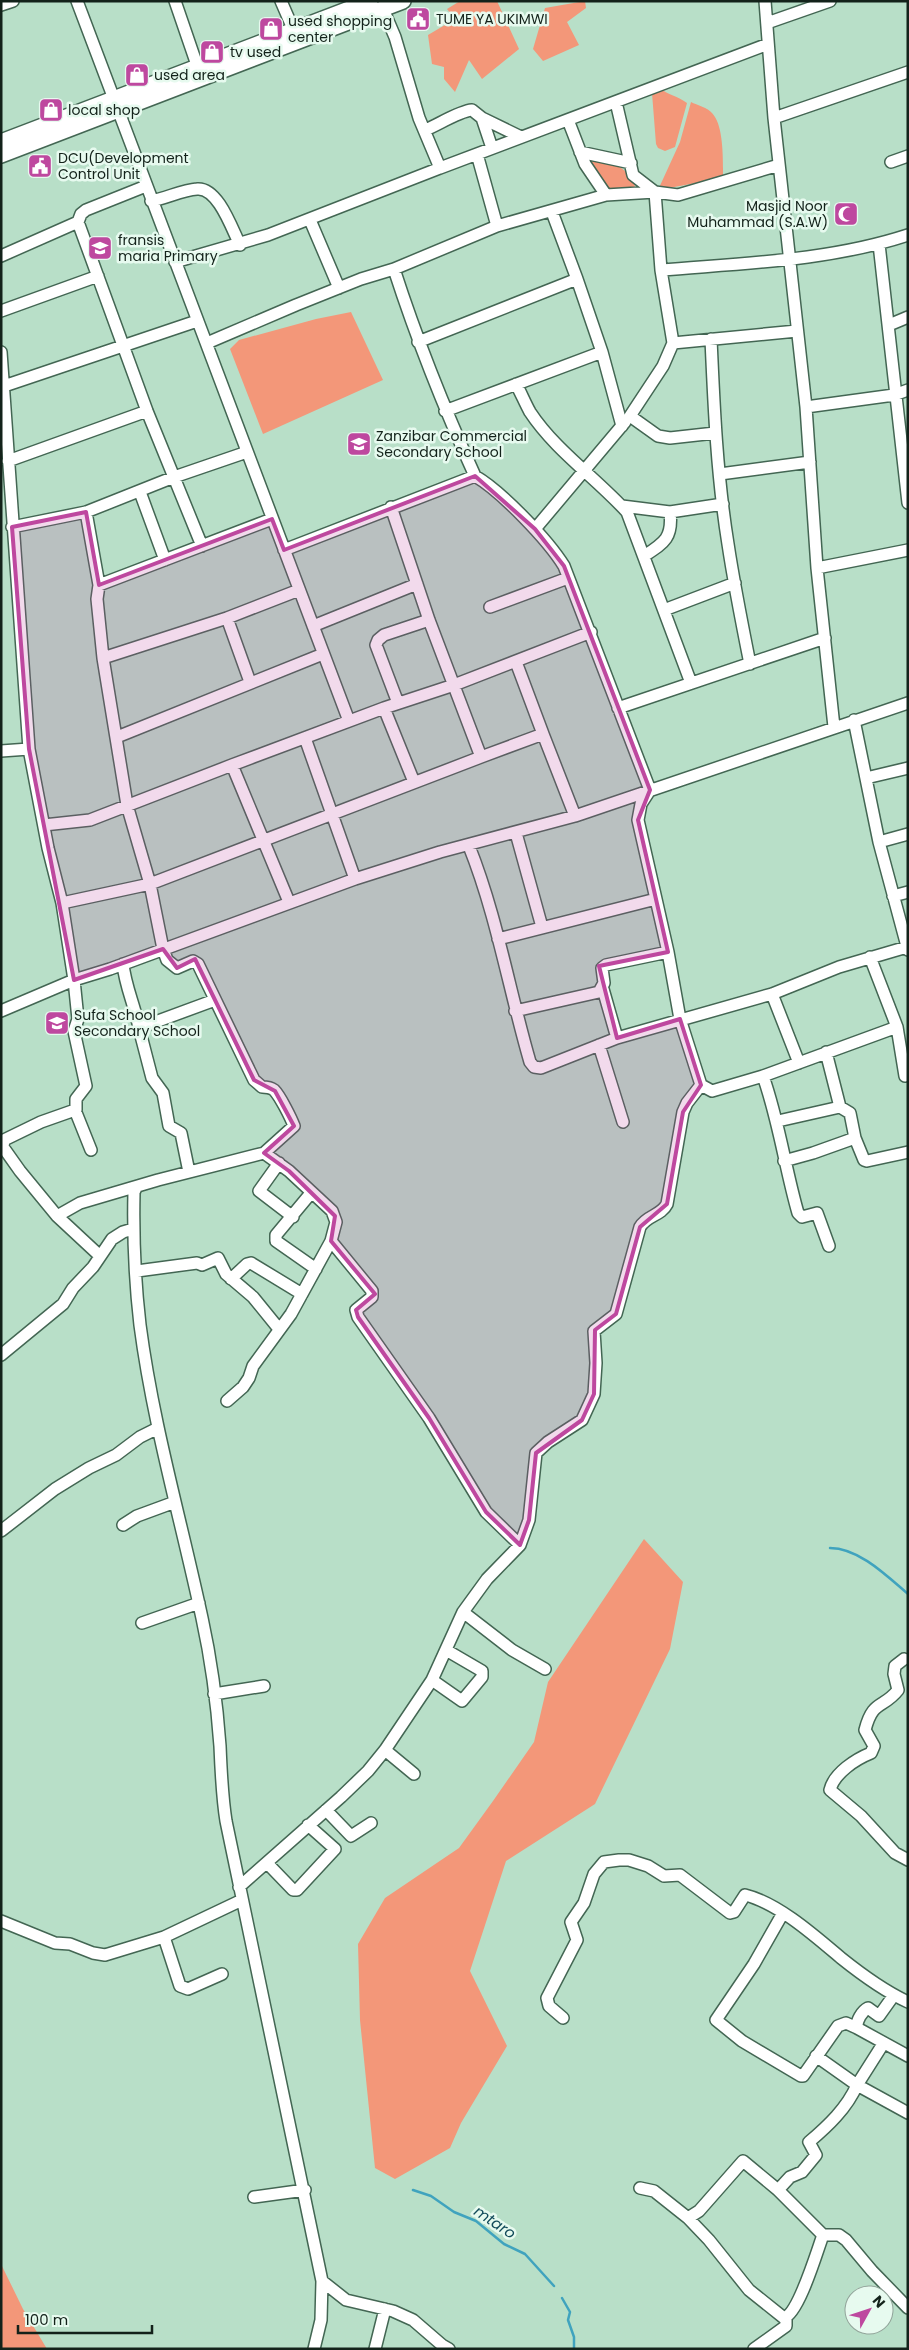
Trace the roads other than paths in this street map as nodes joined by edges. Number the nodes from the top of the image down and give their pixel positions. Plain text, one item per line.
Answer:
1 (13, 1) edge
2 (78, 1) edge
3 (175, 1) edge
4 (281, 1) edge
5 (403, 1) edge
6 (765, 1) edge
7 (830, 1) edge
8 (1, 5) edge
9 (376, 5) edge
10 (767, 23) junction
11 (294, 31) junction
12 (281, 42) junction
13 (768, 44) junction
14 (198, 68) junction
15 (908, 72) edge
16 (616, 102) junction
17 (116, 106) junction
18 (482, 118) junction
19 (774, 118) junction
20 (568, 120) junction
21 (424, 130) junction
22 (521, 137) junction
23 (1, 142) edge
24 (492, 148) junction
25 (580, 152) junction
26 (476, 154) junction
27 (1, 156) edge
28 (908, 156) edge
29 (891, 162) dead end
30 (631, 163) junction
31 (779, 165) junction
32 (440, 168) junction
33 (146, 186) junction
34 (655, 192) junction
35 (606, 195) junction
36 (152, 201) junction
37 (552, 212) junction
38 (310, 220) junction
39 (78, 222) junction
40 (497, 226) junction
41 (908, 234) edge
42 (879, 244) junction
43 (240, 245) junction
44 (1, 256) edge
45 (791, 259) junction
46 (175, 262) junction
47 (394, 269) junction
48 (661, 270) junction
49 (98, 276) junction
50 (577, 279) junction
51 (339, 288) junction
52 (1, 312) edge
53 (908, 317) edge
54 (197, 321) junction
55 (889, 325) junction
56 (796, 331) junction
57 (711, 339) junction
58 (418, 342) junction
59 (207, 343) junction
60 (673, 343) junction
61 (124, 346) junction
62 (1, 352) edge
63 (602, 352) junction
64 (516, 384) junction
65 (4, 386) junction
66 (908, 390) edge
67 (894, 395) junction
68 (806, 407) junction
69 (147, 411) junction
70 (445, 411) junction
71 (630, 416) junction
72 (622, 426) junction
73 (715, 433) junction
74 (247, 452) junction
75 (8, 461) junction
76 (810, 462) junction
77 (586, 470) junction
78 (906, 470) edge
79 (720, 474) junction
80 (475, 476) junction
81 (174, 477) junction
82 (140, 492) junction
83 (908, 503) edge
84 (723, 504) junction
85 (622, 506) junction
86 (391, 507) junction
87 (86, 512) junction
88 (670, 512) junction
89 (272, 519) junction
90 (12, 527) junction
91 (535, 529) junction
92 (202, 546) junction
93 (284, 550) junction
94 (908, 550) edge
95 (644, 556) junction
96 (165, 560) junction
97 (817, 568) junction
98 (568, 578) junction
99 (735, 583) junction
100 (417, 584) junction
101 (99, 585) junction
102 (299, 590) junction
103 (490, 607) dead end
104 (664, 610) junction
105 (227, 618) junction
106 (429, 620) junction
107 (313, 626) junction
108 (591, 632) junction
109 (825, 638) junction
110 (323, 654) junction
111 (104, 658) junction
112 (516, 662) junction
113 (750, 664) junction
114 (250, 682) junction
115 (690, 683) junction
116 (454, 685) junction
117 (398, 703) junction
118 (908, 703) edge
119 (384, 708) junction
120 (618, 708) junction
121 (854, 720) junction
122 (349, 721) junction
123 (834, 726) junction
124 (543, 734) junction
125 (117, 736) junction
126 (305, 738) junction
127 (29, 749) junction
128 (1, 751) edge
129 (481, 757) junction
130 (232, 765) junction
131 (908, 768) edge
132 (866, 778) junction
133 (414, 782) junction
134 (650, 790) junction
135 (127, 805) junction
136 (332, 813) junction
137 (575, 816) junction
138 (44, 825) junction
139 (516, 833) junction
140 (908, 834) edge
141 (264, 839) junction
142 (879, 842) junction
143 (469, 846) junction
144 (354, 879) junction
145 (150, 884) junction
146 (908, 892) edge
147 (893, 896) junction
148 (656, 899) junction
149 (289, 902) junction
150 (62, 903) junction
151 (542, 927) junction
152 (498, 939) junction
153 (163, 949) junction
154 (907, 949) edge
155 (668, 952) junction
156 (870, 957) junction
157 (123, 964) junction
158 (74, 980) junction
159 (603, 989) junction
160 (772, 994) junction
161 (215, 1000) junction
162 (1, 1011) edge
163 (515, 1011) junction
164 (680, 1019) junction
165 (897, 1027) junction
166 (139, 1028) junction
167 (617, 1038) junction
168 (599, 1045) junction
169 (826, 1052) junction
170 (799, 1063) junction
171 (763, 1076) junction
172 (904, 1076) dead end
173 (701, 1085) junction
174 (840, 1107) junction
175 (76, 1110) junction
176 (623, 1122) dead end
177 (778, 1122) junction
178 (855, 1138) junction
179 (91, 1150) dead end
180 (908, 1152) edge
181 (264, 1153) junction
182 (784, 1161) junction
183 (279, 1163) junction
184 (189, 1172) junction
185 (136, 1188) junction
186 (311, 1193) junction
187 (57, 1216) junction
188 (293, 1217) junction
189 (134, 1228) junction
190 (331, 1241) junction
191 (828, 1246) dead end
192 (100, 1256) junction
193 (316, 1270) junction
194 (137, 1271) junction
195 (231, 1279) junction
196 (302, 1294) junction
197 (279, 1329) junction
198 (1, 1355) edge
199 (227, 1401) dead end
200 (158, 1428) junction
201 (175, 1502) junction
202 (123, 1524) dead end
203 (3, 1525) edge
204 (520, 1545) junction
205 (199, 1603) junction
206 (464, 1612) junction
207 (142, 1623) dead end
208 (446, 1650) junction
209 (904, 1659) dead end
210 (545, 1668) dead end
211 (432, 1680) junction
212 (264, 1686) dead end
213 (214, 1694) junction
214 (385, 1750) junction
215 (414, 1774) dead end
216 (326, 1810) junction
217 (371, 1823) dead end
218 (308, 1825) junction
219 (351, 1836) junction
220 (335, 1849) junction
221 (908, 1860) edge
222 (267, 1863) junction
223 (239, 1887) junction
224 (242, 1900) junction
225 (783, 1913) junction
226 (1, 1921) edge
227 (164, 1938) junction
228 (222, 1974) dead end
229 (894, 1995) junction
230 (908, 2002) edge
231 (564, 2018) dead end
232 (856, 2028) junction
233 (884, 2044) junction
234 (816, 2056) junction
235 (908, 2056) edge
236 (857, 2085) junction
237 (908, 2113) edge
238 (640, 2188) dead end
239 (305, 2190) junction
240 (778, 2190) junction
241 (254, 2197) dead end
242 (688, 2218) junction
243 (823, 2234) junction
244 (322, 2281) junction
245 (908, 2308) edge
246 (385, 2309) junction
247 (786, 2317) junction
248 (314, 2349) edge
249 (375, 2349) edge
250 (449, 2349) edge
251 (754, 2349) edge

1 - 8 street
2 - 17 street
3 - 14 street
4 - 11 street
5 - 9 main road
6 - 10 street
7 - 10 street
9 - 11 main road
9 - 12 main road
9 - 21 street
10 - 13 street
11 - 12 main road
12 - 14 main road
12 - 17 main road
13 - 16 street
13 - 19 street
14 - 17 main road
15 - 19 street
16 - 20 street
16 - 30 street
17 - 23 main road
17 - 27 main road
17 - 33 street
18 - 21 street
18 - 22 street
18 - 24 street
19 - 31 street
20 - 22 street
20 - 25 street
21 - 32 street
22 - 24 street
24 - 26 street
25 - 30 street
25 - 35 street
26 - 32 street
26 - 40 street
28 - 29 street
30 - 34 street
31 - 34 street
31 - 45 street
32 - 38 street
33 - 36 street
33 - 39 street
34 - 35 street
34 - 48 street
35 - 37 street
36 - 43 street
36 - 46 street
37 - 40 street
37 - 50 street
38 - 43 street
38 - 51 street
39 - 44 street
39 - 49 street
40 - 47 street
41 - 42 street
42 - 45 street
42 - 55 street
43 - 46 street
45 - 48 street
45 - 56 street
46 - 54 street
47 - 51 street
47 - 58 street
48 - 60 street
49 - 52 street
49 - 61 street
50 - 58 street
50 - 63 street
51 - 59 street
53 - 55 street
54 - 59 street
54 - 61 street
55 - 67 street
56 - 57 street
56 - 68 street
57 - 60 street
57 - 73 street
58 - 70 street
59 - 74 street
60 - 71 street
61 - 65 street
61 - 69 street
62 - 65 street
63 - 64 street
63 - 72 street
64 - 70 street
64 - 77 street
65 - 75 street
66 - 67 street
67 - 68 street
67 - 78 street
68 - 76 street
69 - 75 street
69 - 81 street
70 - 80 street
71 - 72 street
71 - 73 street
72 - 77 street
73 - 79 street
74 - 81 street
74 - 89 street
75 - 90 street
76 - 79 street
76 - 97 street
77 - 85 street
77 - 91 street
78 - 83 street
79 - 84 street
80 - 86 street
80 - 91 street
81 - 82 street
81 - 92 street
82 - 87 street
82 - 96 street
84 - 88 street
84 - 99 street
85 - 88 street
85 - 95 street
86 - 93 street
86 - 100 street
87 - 90 street
87 - 101 street
88 - 95 street
89 - 92 street
89 - 93 street
90 - 127 street
91 - 98 street
92 - 96 street
93 - 102 street
94 - 97 street
95 - 104 street
96 - 101 street
97 - 109 street
98 - 103 street
98 - 108 street
99 - 104 street
99 - 113 street
100 - 106 street
100 - 107 street
101 - 111 street
102 - 105 street
102 - 107 street
104 - 115 street
105 - 111 street
105 - 114 street
106 - 116 street
106 - 117 street
107 - 110 street
108 - 112 street
108 - 120 street
109 - 113 street
109 - 123 street
110 - 114 street
110 - 122 street
111 - 125 street
112 - 116 street
112 - 124 street
113 - 115 street
114 - 125 street
115 - 120 street
116 - 117 street
116 - 129 street
117 - 119 street
118 - 121 street
119 - 122 street
119 - 133 street
120 - 134 street
121 - 123 street
121 - 132 street
122 - 126 street
123 - 134 street
124 - 129 street
124 - 137 street
125 - 135 street
126 - 130 street
126 - 136 street
127 - 128 street
127 - 138 street
129 - 133 street
130 - 135 street
130 - 141 street
131 - 132 street
132 - 142 street
133 - 136 street
134 - 137 street
134 - 148 street
135 - 138 street
135 - 145 street
136 - 141 street
136 - 144 street
137 - 139 street
138 - 150 street
139 - 143 street
139 - 151 street
140 - 142 street
141 - 145 street
141 - 149 street
142 - 147 street
143 - 144 street
143 - 152 street
144 - 149 street
145 - 150 street
145 - 153 street
146 - 147 street
147 - 154 street
148 - 151 street
148 - 155 street
149 - 153 street
150 - 158 street
151 - 152 street
152 - 163 street
153 - 157 street
153 - 161 street
154 - 156 street
155 - 159 street
155 - 164 street
156 - 160 street
156 - 165 street
157 - 158 street
157 - 166 street
158 - 162 street
158 - 175 street
159 - 163 street
159 - 167 street
160 - 164 street
160 - 170 street
161 - 166 street
161 - 181 street
163 - 168 street
164 - 167 street
164 - 173 street
165 - 169 street
165 - 172 street
166 - 184 street
167 - 168 street
168 - 176 street
169 - 170 street
169 - 174 street
170 - 171 street
171 - 173 street
171 - 177 street
173 - 204 street
174 - 177 street
174 - 178 street
175 - 179 street
175 - 187 street
177 - 182 street
178 - 180 street
178 - 182 street
181 - 183 street
181 - 184 street
182 - 191 street
183 - 186 street
183 - 188 street
184 - 185 street
185 - 187 street
185 - 189 street
186 - 188 street
186 - 190 street
187 - 192 street
188 - 193 street
189 - 192 street
189 - 194 street
190 - 193 street
190 - 204 street
192 - 198 street
193 - 196 street
194 - 195 street
194 - 200 street
195 - 196 street
195 - 197 street
196 - 197 street
197 - 199 street
200 - 201 street
200 - 203 street
201 - 202 street
201 - 205 street
204 - 206 street
205 - 207 street
205 - 213 street
206 - 208 street
206 - 210 street
208 - 211 street
208 - 211 street
209 - 221 street
211 - 214 street
212 - 213 street
213 - 223 street
214 - 215 street
214 - 216 street
216 - 218 street
216 - 219 street
217 - 219 street
218 - 220 street
218 - 222 street
219 - 220 street
220 - 222 street
222 - 223 street
223 - 224 street
224 - 227 street
224 - 239 street
225 - 229 street
225 - 231 street
225 - 234 street
226 - 227 street
227 - 228 street
229 - 230 street
229 - 232 street
232 - 233 street
232 - 234 street
233 - 235 street
233 - 236 street
234 - 236 street
236 - 237 street
236 - 240 street
238 - 242 street
239 - 241 street
239 - 244 street
240 - 242 street
240 - 243 street
242 - 247 street
243 - 245 street
243 - 247 street
244 - 246 street
244 - 248 street
246 - 249 street
246 - 250 street
247 - 251 street

